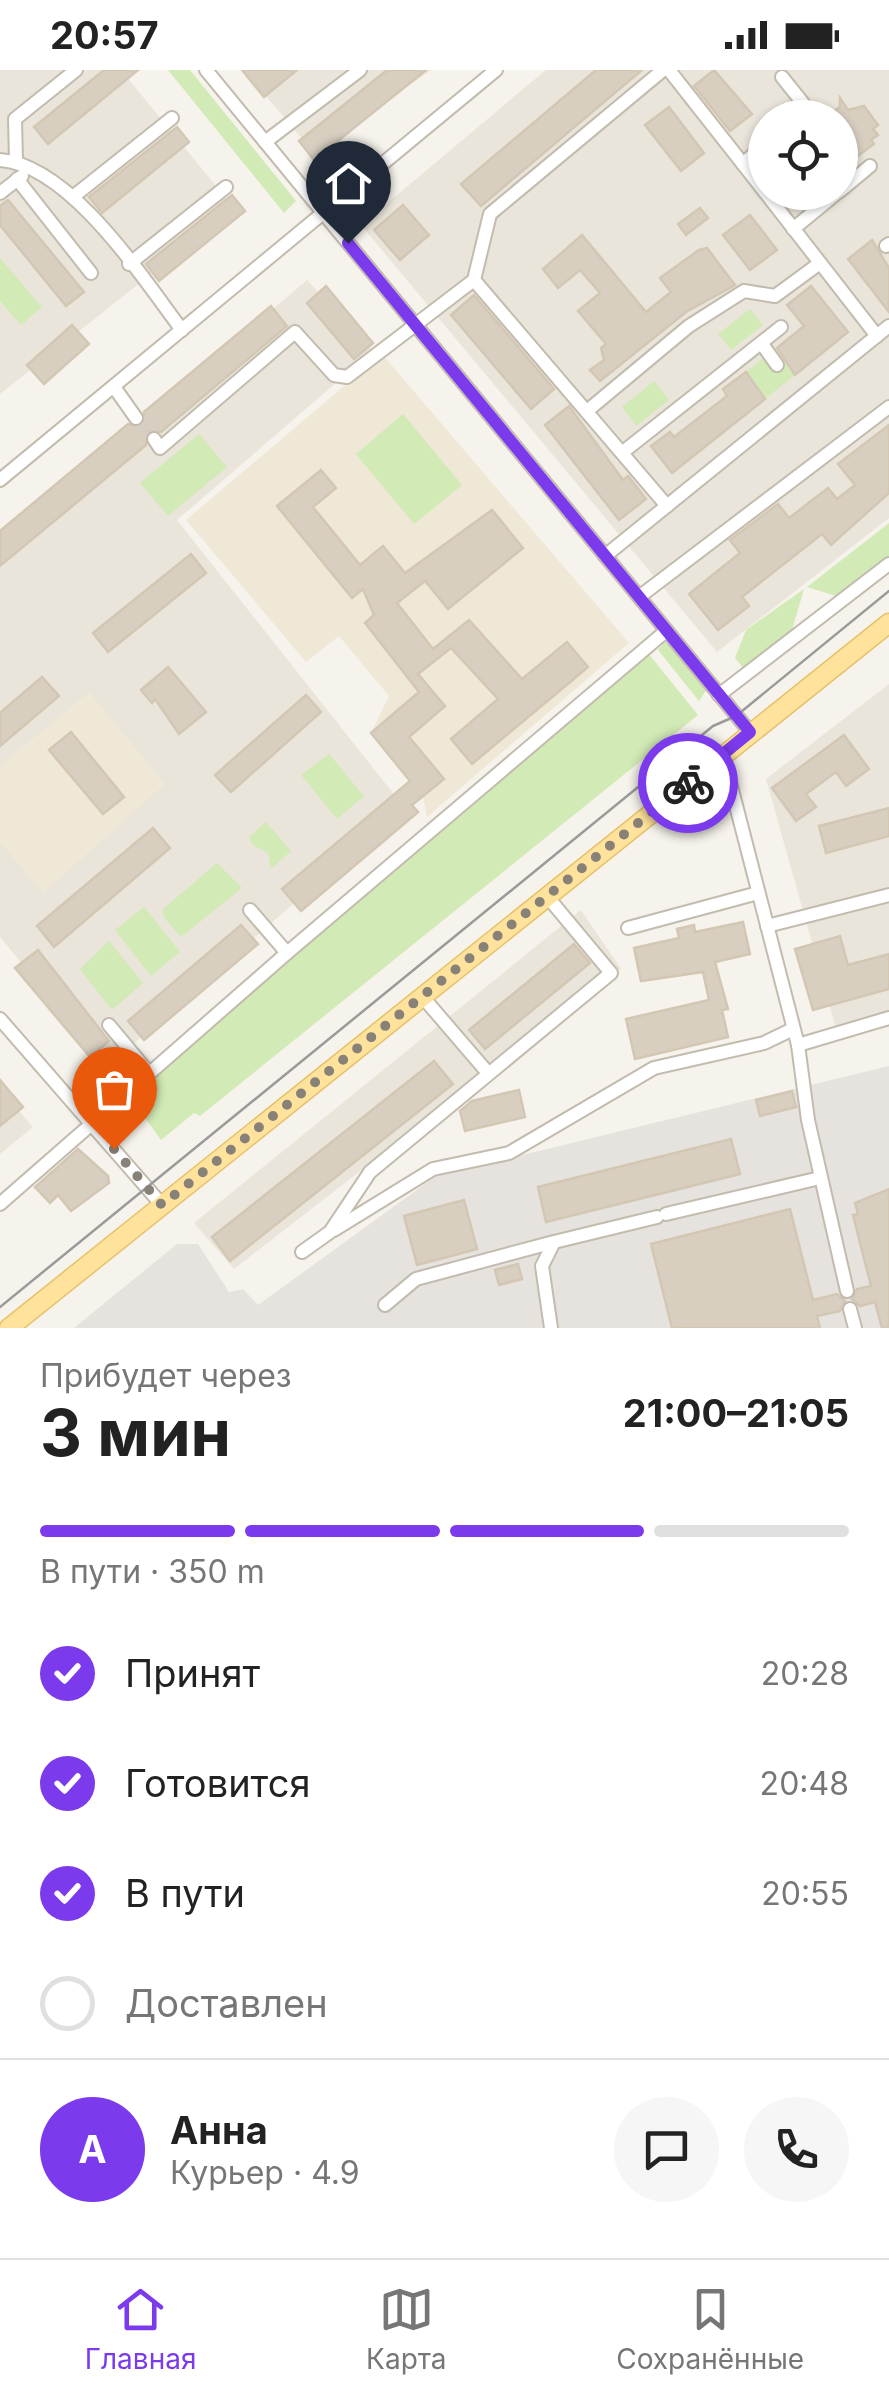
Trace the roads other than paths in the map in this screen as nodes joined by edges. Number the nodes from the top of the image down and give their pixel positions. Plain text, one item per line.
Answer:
1 (76, 70) edge
2 (206, 70) edge
3 (496, 70) edge
4 (666, 70) edge
5 (351, 73) edge
6 (782, 77) dead end
7 (800, 100) edge
8 (172, 118) dead end
9 (265, 142) junction
10 (748, 159) edge
11 (0, 160) edge
12 (16, 161) junction
13 (743, 164) junction
14 (870, 166) dead end
15 (32, 169) junction
16 (748, 170) edge
17 (858, 176) edge
18 (17, 179) junction
19 (226, 187) dead end
20 (0, 193) edge
21 (74, 196) junction
22 (779, 210) edge
23 (817, 210) edge
24 (323, 213) junction
25 (793, 229) junction
26 (820, 263) junction
27 (130, 264) junction
28 (91, 273) dead end
29 (474, 280) junction
30 (417, 326) junction
31 (889, 326) edge
32 (781, 327) dead end
33 (182, 330) junction
34 (877, 336) junction
35 (762, 344) junction
36 (777, 365) dead end
37 (114, 387) junction
38 (889, 407) edge
39 (587, 411) junction
40 (136, 418) tunnel mouth
41 (154, 439) dead end
42 (623, 452) junction
43 (0, 480) edge
44 (668, 506) junction
45 (605, 556) junction
46 (889, 564) edge
47 (639, 597) junction
48 (889, 623) edge
49 (666, 631) junction
50 (719, 695) junction
51 (750, 732) junction
52 (722, 755) junction
53 (758, 893) junction
54 (546, 895) junction
55 (889, 895) edge
56 (250, 910) dead end
57 (767, 926) junction
58 (628, 928) dead end
59 (286, 952) junction
60 (421, 996) junction
61 (0, 1018) edge
62 (889, 1018) edge
63 (109, 1025) dead end
64 (794, 1029) junction
65 (798, 1046) junction
66 (149, 1073) junction
67 (488, 1073) junction
68 (92, 1124) junction
69 (820, 1178) junction
70 (0, 1204) edge
71 (162, 1205) junction
72 (330, 1232) junction
73 (554, 1242) junction
74 (302, 1252) dead end
75 (847, 1291) dead end
76 (384, 1305) dead end
77 (850, 1309) dead end
78 (9, 1328) edge
79 (551, 1328) edge
80 (855, 1328) edge

1 - 12 street
2 - 9 street
3 - 24 street
4 - 13 street
4 - 29 street
5 - 9 street
6 - 7 street
8 - 21 street
9 - 24 street
10 - 13 street
11 - 12 street
12 - 15 street
13 - 16 street
14 - 17 street
15 - 18 street
15 - 21 street
18 - 20 street
18 - 28 street
19 - 27 street
21 - 27 street
22 - 25 street
23 - 25 street
24 - 30 street
24 - 33 street
25 - 26 street
26 - 34 street
26 - 39 street
27 - 33 street
29 - 30 street
29 - 39 street
30 - 41 street
30 - 45 street
31 - 34 street
32 - 35 street
33 - 37 street
34 - 44 street
35 - 36 street
35 - 42 street
37 - 40 street
37 - 43 street
38 - 47 street
39 - 42 street
42 - 44 street
44 - 45 street
45 - 47 street
46 - 50 street
47 - 49 street
48 - 51 main road
49 - 50 street
49 - 59 street
50 - 51 street
51 - 52 main road
52 - 53 street
52 - 54 main road
53 - 57 street
53 - 58 street
54 - 60 main road
54 - 67 street
55 - 57 street
56 - 59 street
57 - 64 street
59 - 66 street
60 - 67 street
60 - 71 main road
61 - 68 street
62 - 65 street
63 - 66 street
64 - 65 street
64 - 72 street
65 - 69 street
66 - 68 street
67 - 72 street
68 - 70 street
68 - 71 street
69 - 73 street
69 - 75 street
71 - 78 main road
72 - 74 street
73 - 76 street
73 - 79 street
77 - 80 street

